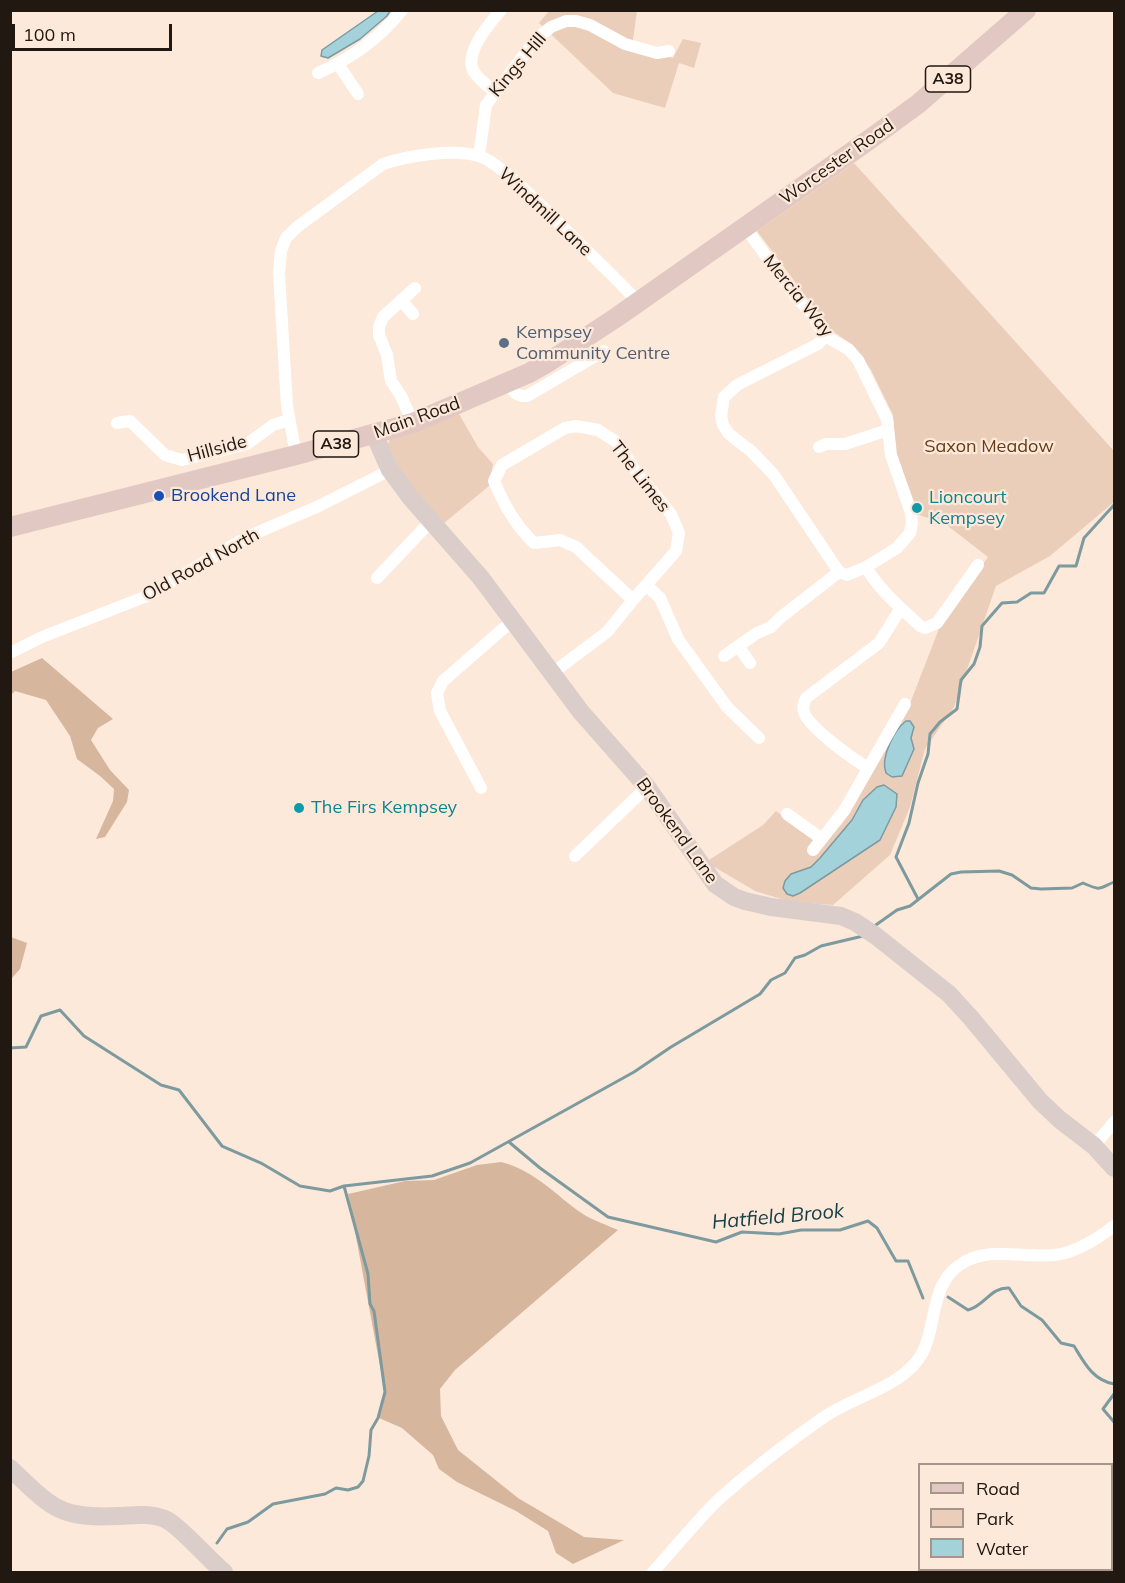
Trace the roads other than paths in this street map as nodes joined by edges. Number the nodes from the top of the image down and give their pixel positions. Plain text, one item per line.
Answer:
1 (402, 10) edge
2 (501, 10) edge
3 (1026, 10) edge
4 (566, 16) edge
5 (669, 51) dead end
6 (338, 64) junction
7 (318, 73) dead end
8 (495, 92) junction
9 (358, 94) dead end
10 (479, 156) junction
11 (745, 227) junction
12 (415, 288) dead end
13 (401, 300) junction
14 (638, 302) junction
15 (413, 314) dead end
16 (825, 336) junction
17 (603, 351) dead end
18 (508, 383) junction
19 (289, 420) junction
20 (117, 423) dead end
21 (413, 423) junction
22 (888, 430) junction
23 (374, 434) junction
24 (819, 447) dead end
25 (296, 455) junction
26 (390, 470) junction
27 (431, 521) junction
28 (10, 527) edge
29 (978, 566) dead end
30 (866, 567) junction
31 (840, 572) junction
32 (377, 578) dead end
33 (646, 585) junction
34 (633, 600) junction
35 (901, 608) junction
36 (512, 621) junction
37 (738, 646) junction
38 (10, 653) edge
39 (724, 656) dead end
40 (750, 663) dead end
41 (551, 674) junction
42 (905, 704) dead end
43 (759, 738) dead end
44 (867, 768) junction
45 (647, 787) junction
46 (481, 788) dead end
47 (787, 814) dead end
48 (822, 839) junction
49 (813, 850) dead end
50 (575, 856) dead end
51 (1114, 1122) edge
52 (1094, 1146) junction
53 (1114, 1168) edge
54 (1114, 1226) edge
55 (10, 1468) edge
56 (224, 1572) edge
57 (653, 1572) edge

1 - 6 street
2 - 8 street
3 - 11 main road, Worcester Road / A38
4 - 5 street, Kings Hill
4 - 8 street, Kings Hill
6 - 7 street
6 - 9 street
8 - 10 street, Kings Hill
10 - 14 street, Windmill Lane
10 - 19 street, Windmill Lane
11 - 14 main road, Worcester Road / A38
11 - 16 street, Mercia Way
12 - 13 street
13 - 15 street
13 - 21 street
14 - 18 main road, Main Road / A38
16 - 22 street, Mercia Way
16 - 31 street
17 - 18 street
18 - 21 main road, Main Road / A38
19 - 20 street, Hillside
19 - 25 street, Windmill Lane
21 - 23 main road, Main Road / A38
22 - 24 street
22 - 30 street, Mercia Way
23 - 25 main road, Main Road / A38
23 - 26 street, Brookend Lane
25 - 28 main road, Main Road / A38
26 - 27 street, Brookend Lane
26 - 38 street, Old Road North
27 - 32 street
27 - 36 street, Brookend Lane
29 - 35 street
30 - 31 street, Mercia Way
30 - 35 street
31 - 37 street, Mercia Way
33 - 34 street, The Limes
33 - 34 street, The Limes
33 - 43 street
34 - 41 street, The Limes
35 - 44 street
36 - 41 street, Brookend Lane
36 - 46 street
37 - 39 street, Mercia Way
37 - 40 street
41 - 45 street, Brookend Lane
42 - 44 street
44 - 48 street
45 - 50 street
45 - 52 street, Brookend Lane
47 - 48 street
48 - 49 street
51 - 52 street
52 - 53 street, Brookend Lane
54 - 57 street
55 - 56 street

